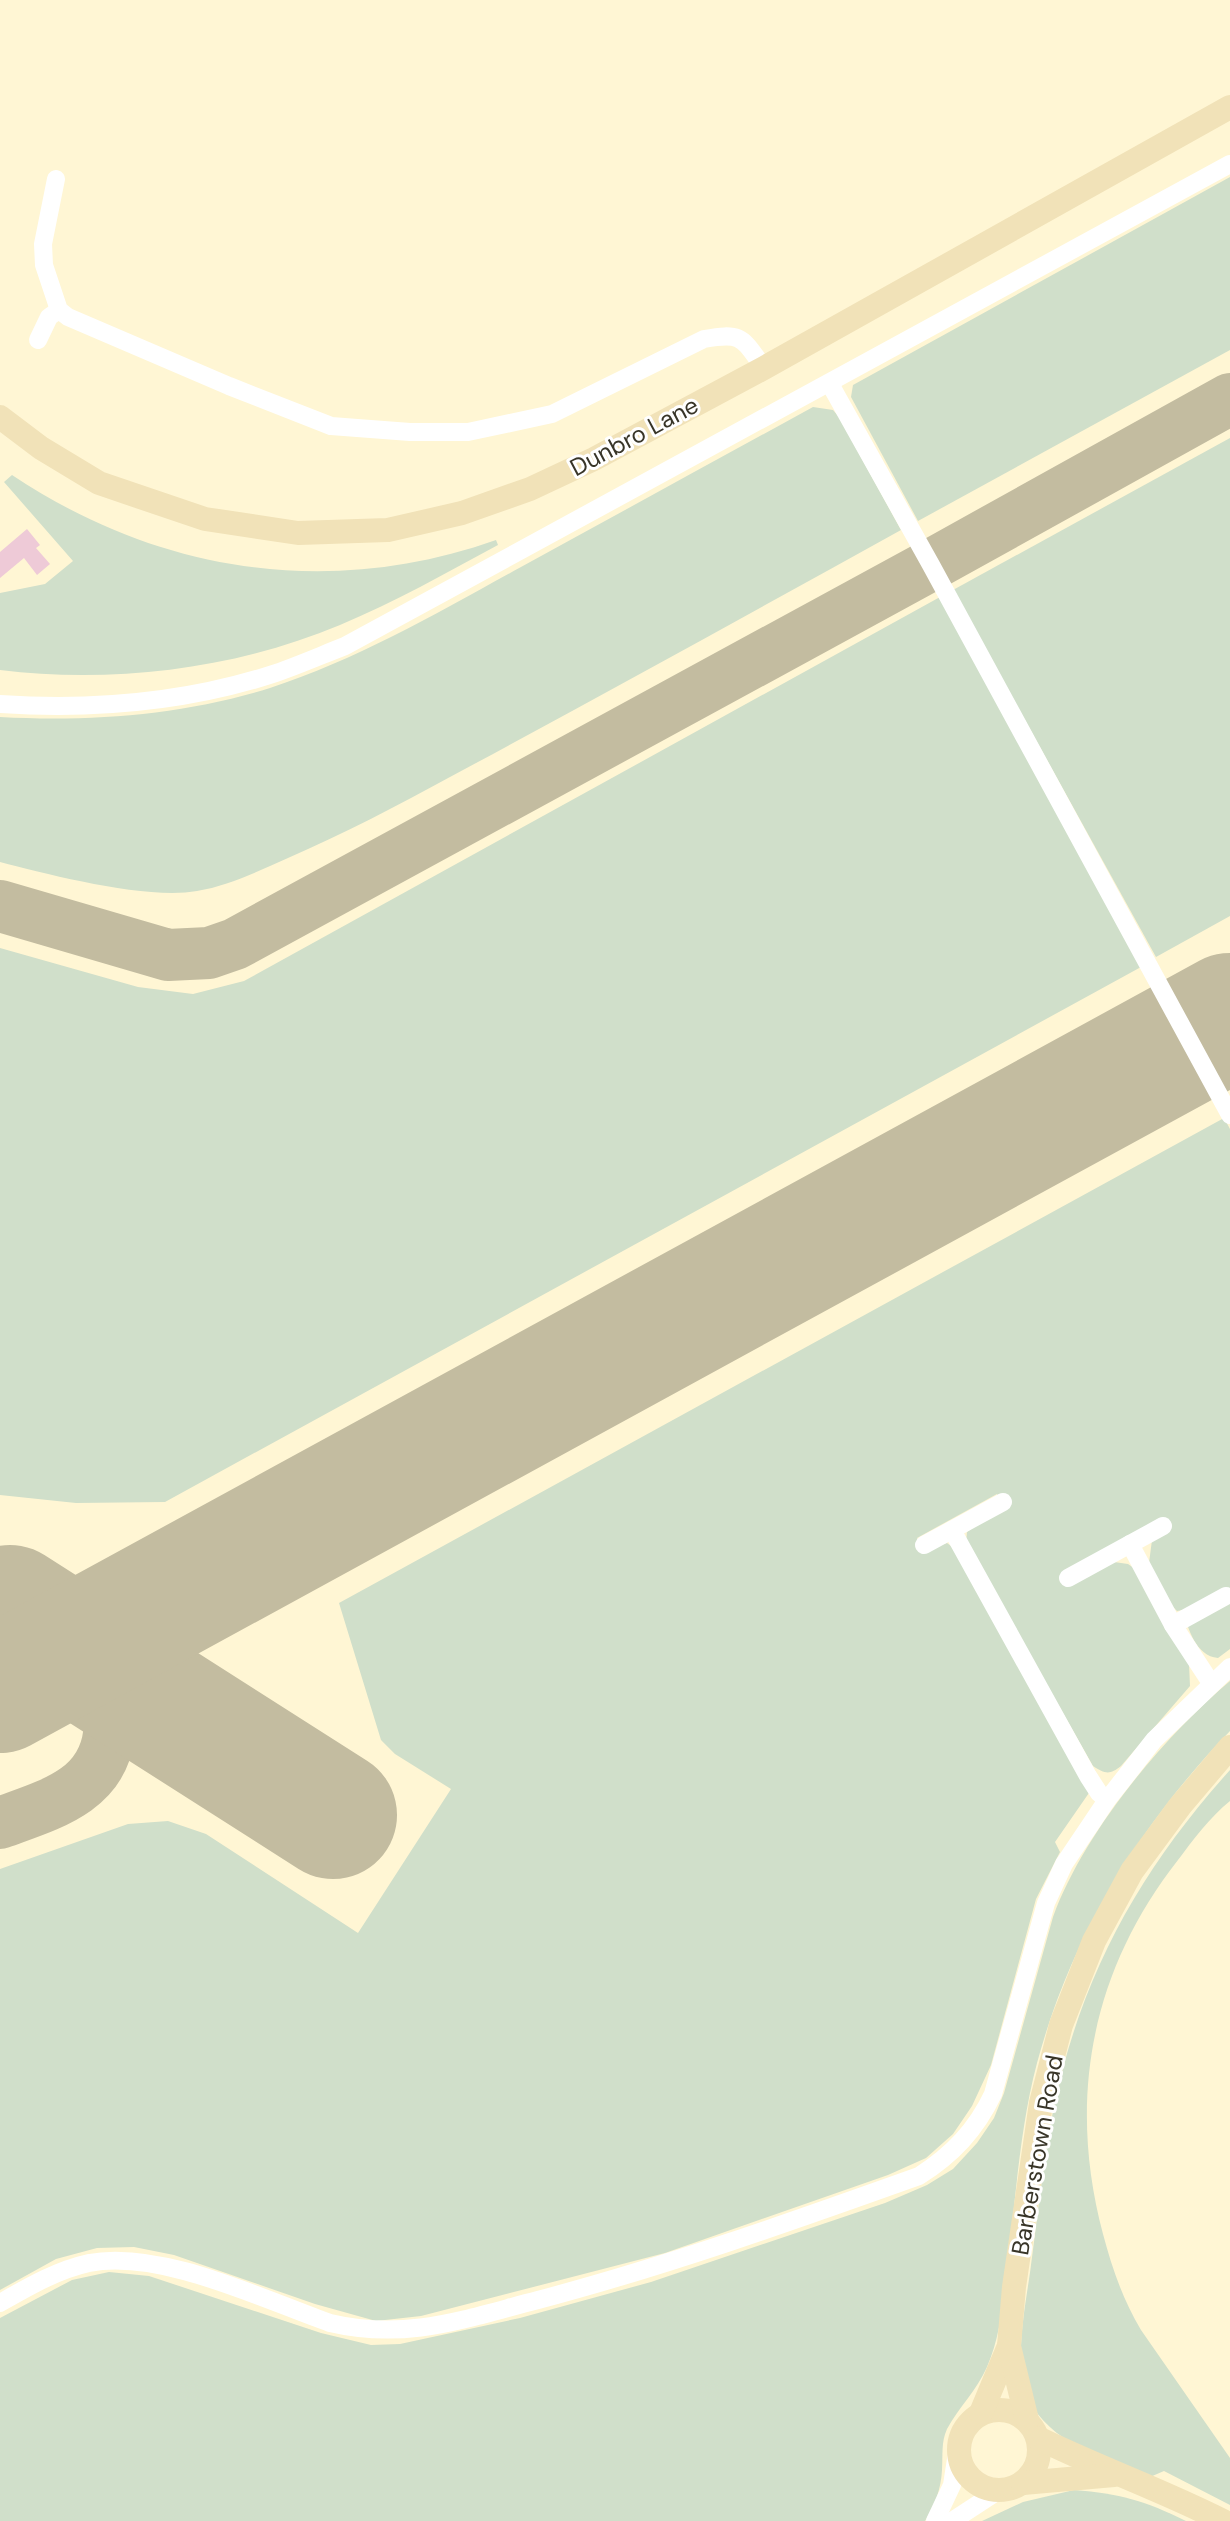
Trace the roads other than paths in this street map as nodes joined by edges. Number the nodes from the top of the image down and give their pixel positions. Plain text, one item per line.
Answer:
1 (1230, 107) edge
2 (1230, 164) edge
3 (56, 179) dead end
4 (59, 310) junction
5 (38, 340) dead end
6 (764, 368) junction
7 (830, 384) junction
8 (0, 417) edge
9 (0, 704) edge
10 (1230, 1115) edge
11 (1003, 1502) dead end
12 (1163, 1526) dead end
13 (952, 1530) junction
14 (1130, 1544) junction
15 (924, 1545) dead end
16 (1068, 1578) dead end
17 (1226, 1596) dead end
18 (1173, 1625) junction
19 (1230, 1667) edge
20 (1211, 1683) junction
21 (1230, 1747) edge
22 (1107, 1800) junction
23 (0, 2303) edge
24 (1009, 2346) junction
25 (981, 2413) junction
26 (1033, 2429) junction
27 (958, 2446) junction
28 (1116, 2475) junction
29 (1023, 2483) junction
30 (998, 2491) junction
31 (935, 2521) edge
32 (952, 2521) edge
33 (1223, 2521) edge

1 - 6 main road, Dunbro Lane
2 - 7 street
3 - 4 street
4 - 5 street
4 - 6 street
6 - 8 main road, Dunbro Lane
7 - 9 street
7 - 10 street
11 - 13 street
12 - 14 street
13 - 15 street
13 - 22 street
14 - 16 street
14 - 18 street
17 - 18 street
18 - 20 street
19 - 20 street
20 - 22 street
21 - 24 main road, Barberstown Road
22 - 23 street
24 - 25 main road
24 - 26 main road, Barberstown Road
25 - 26 main road
25 - 27 main road
26 - 28 main road
26 - 29 main road
27 - 30 main road
27 - 31 street
28 - 29 main road
28 - 33 main road
29 - 30 main road
30 - 32 street

